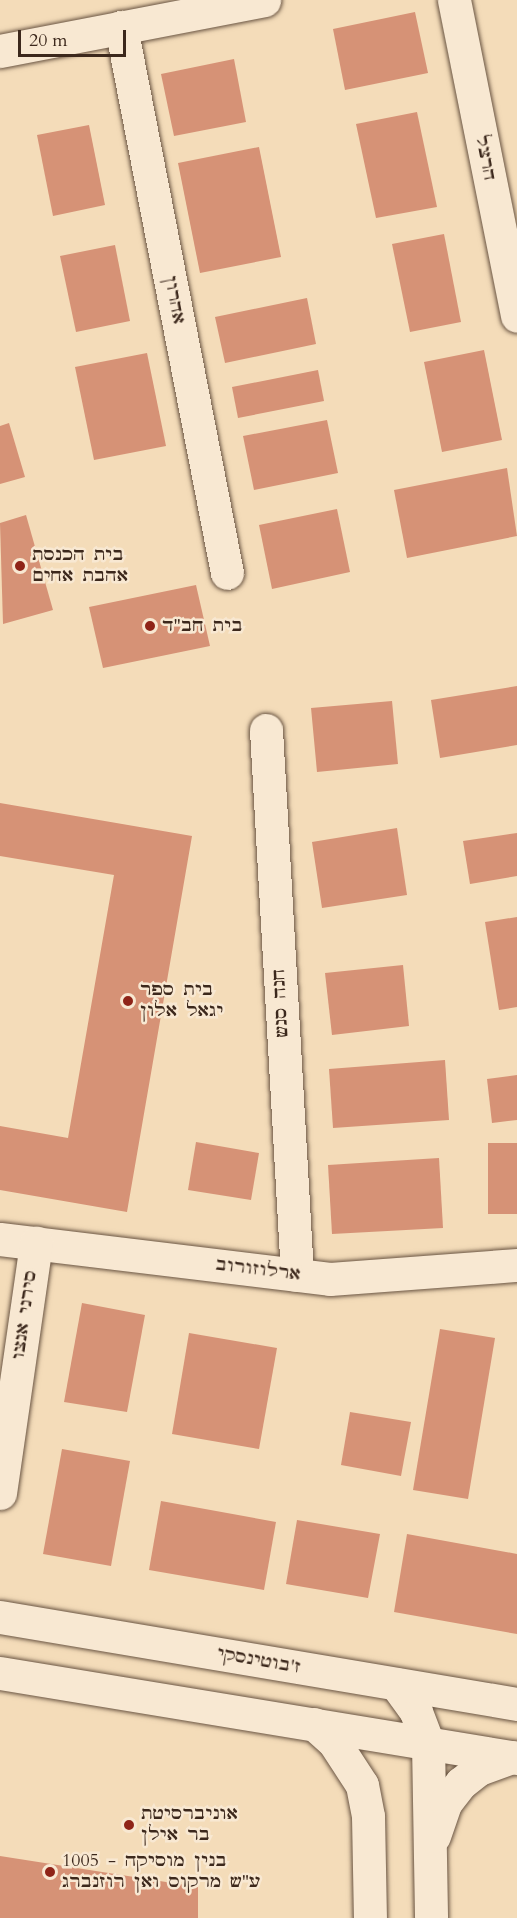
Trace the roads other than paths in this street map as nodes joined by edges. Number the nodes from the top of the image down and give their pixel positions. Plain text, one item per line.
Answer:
1 (264, 0) edge
2 (454, 0) edge
3 (121, 27) junction
4 (0, 51) edge
5 (517, 316) edge
6 (227, 573) dead end
7 (266, 730) dead end
8 (0, 1239) edge
9 (36, 1243) junction
10 (517, 1265) edge
11 (297, 1275) junction
12 (0, 1493) edge
13 (0, 1617) edge
14 (0, 1673) edge
15 (396, 1684) junction
16 (517, 1704) edge
17 (314, 1724) junction
18 (428, 1743) junction
19 (514, 1757) edge
20 (430, 1850) junction
21 (370, 1918) edge
22 (431, 1918) edge

1 - 3 street
2 - 5 street, הרצל
3 - 4 street
3 - 6 street, אהרון
7 - 11 street, חנה סנש
8 - 9 street, ארלוזורוב
9 - 11 street, ארלוזורוב
9 - 12 street, סירני אנצו
10 - 11 street, ארלוזורוב
13 - 15 street, ז'בוטינסקי
14 - 17 street
15 - 16 street, ז'בוטינסקי
15 - 18 street
17 - 18 street
17 - 21 street
18 - 19 street
18 - 20 street
19 - 20 street
20 - 22 street

